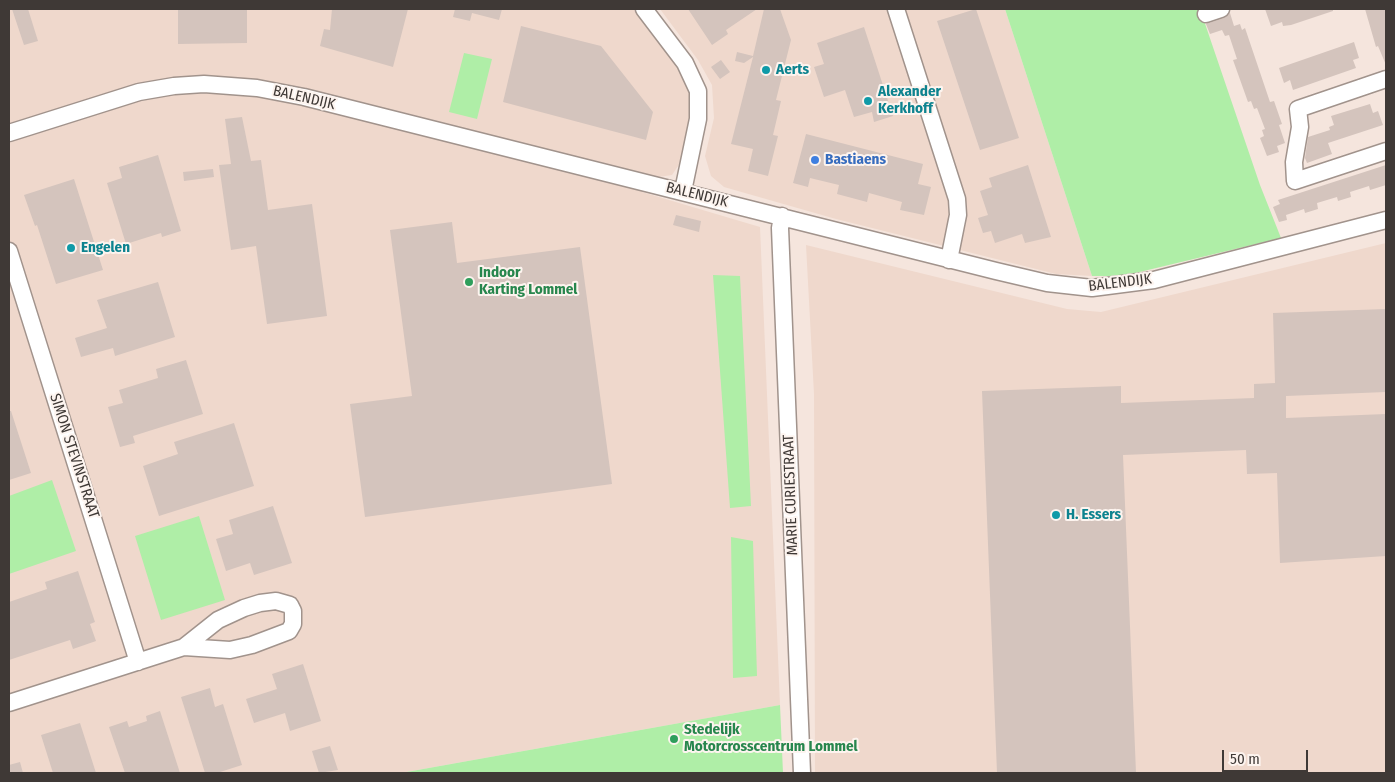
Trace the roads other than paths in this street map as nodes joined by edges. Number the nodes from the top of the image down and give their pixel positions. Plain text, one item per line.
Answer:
1 (644, 9) edge
2 (896, 9) edge
3 (1386, 79) edge
4 (9, 133) edge
5 (1386, 151) edge
6 (683, 191) junction
7 (782, 216) junction
8 (1386, 220) edge
9 (9, 251) edge
10 (949, 260) junction
11 (184, 647) junction
12 (138, 662) junction
13 (9, 702) edge
14 (802, 773) edge

1 - 6 street
2 - 10 street
3 - 5 street
4 - 6 street, BALENDIJK
6 - 7 street, BALENDIJK
7 - 10 street, BALENDIJK
7 - 14 street, MARIE CURIESTRAAT
8 - 10 street, BALENDIJK
9 - 12 street, SIMON STEVINSTRAAT
11 - 11 street
11 - 12 street
12 - 13 street

